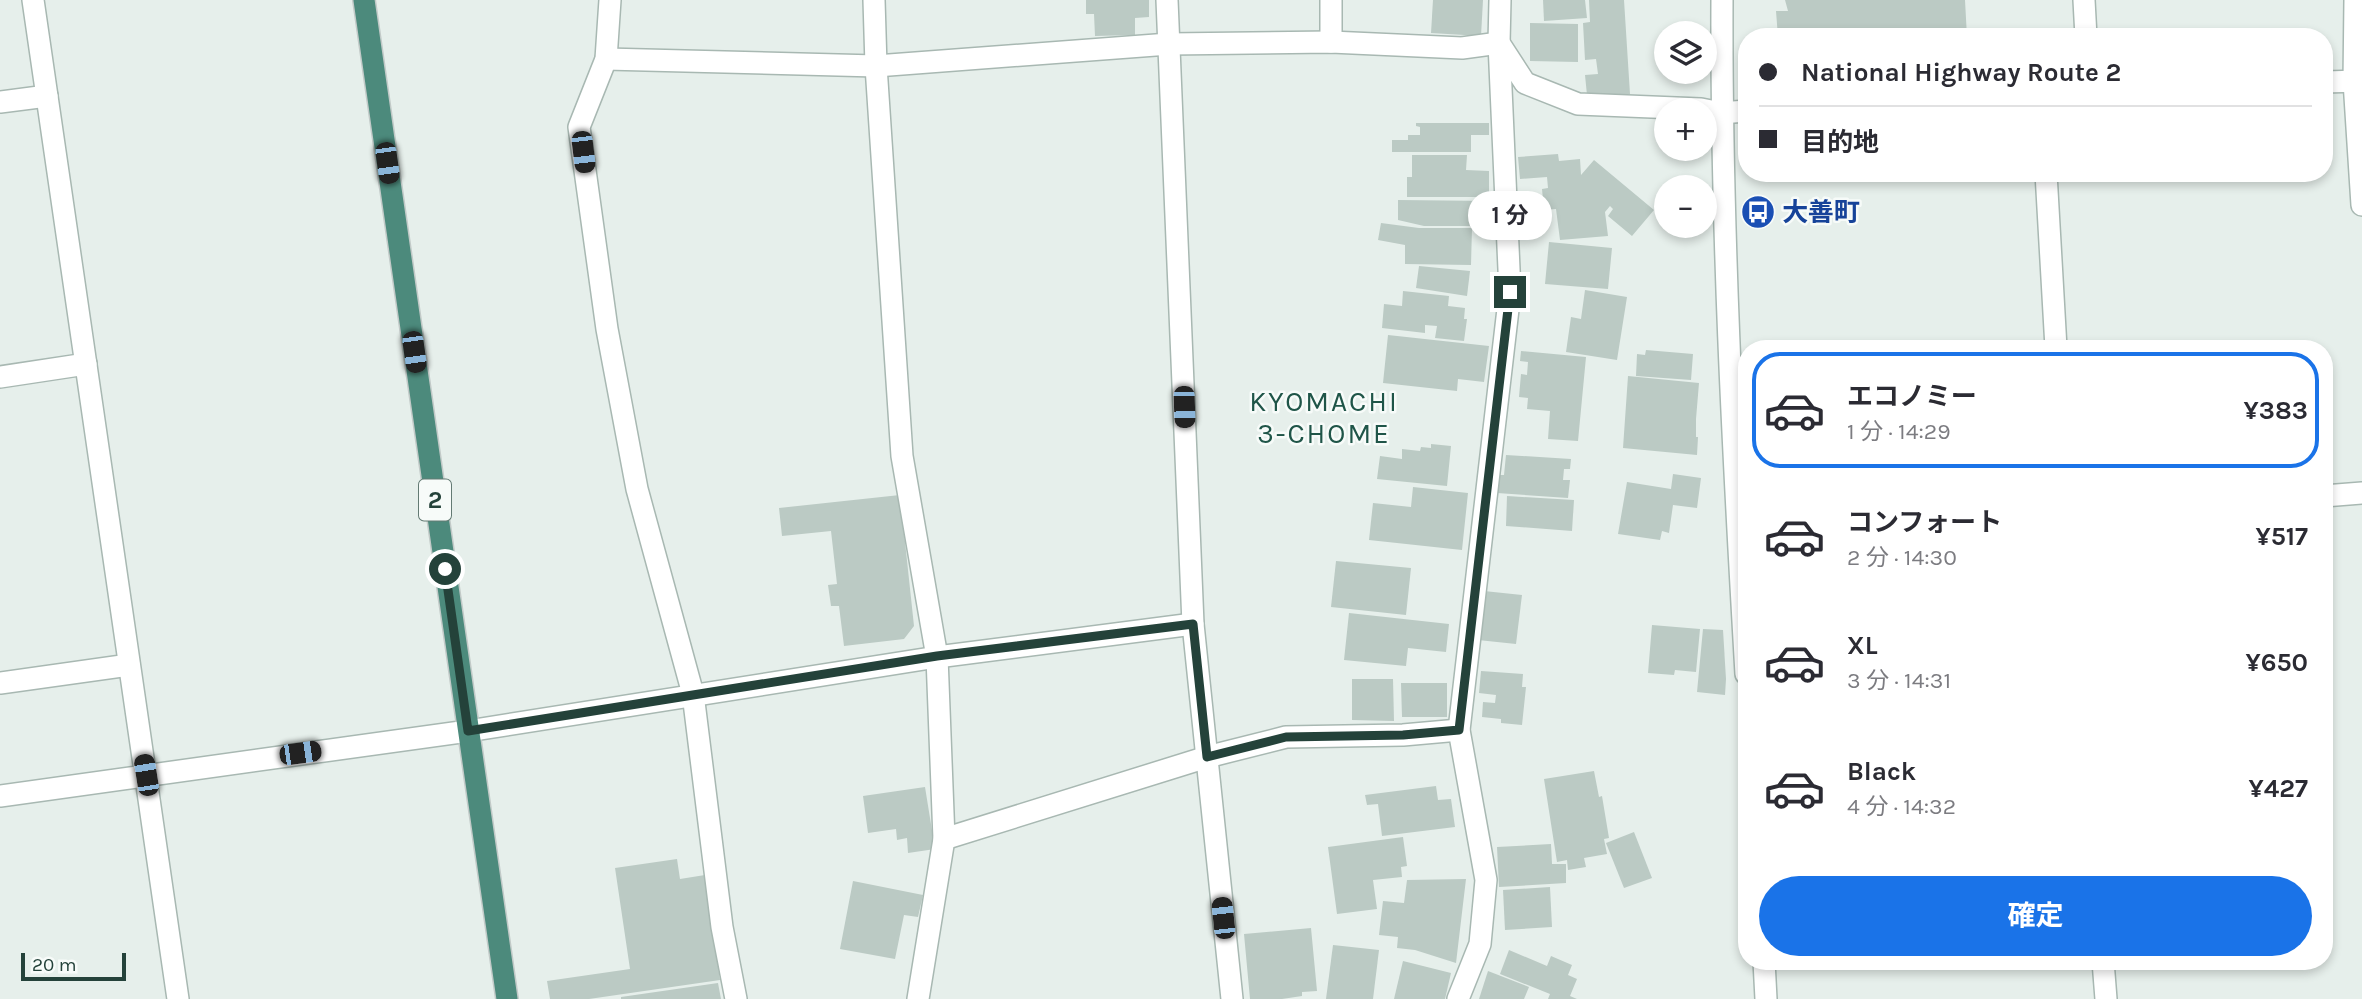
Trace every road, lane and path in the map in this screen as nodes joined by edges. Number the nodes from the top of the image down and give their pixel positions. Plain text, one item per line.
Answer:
1 (33, 0) edge
2 (364, 0) edge
3 (610, 0) edge
4 (874, 0) edge
5 (1167, 0) edge
6 (1331, 0) edge
7 (1500, 0) edge
8 (1722, 0) edge
9 (2084, 0) edge
10 (2355, 0) edge
11 (2086, 28) edge
12 (1331, 43) junction
13 (1499, 43) junction
14 (1169, 44) junction
15 (606, 59) junction
16 (876, 66) junction
17 (2358, 81) edge
18 (2333, 82) edge
19 (47, 96) junction
20 (0, 102) edge
21 (1738, 112) edge
22 (1721, 113) junction
23 (2047, 182) edge
24 (2362, 205) edge
25 (2056, 340) edge
26 (86, 364) junction
27 (0, 377) edge
28 (1738, 437) edge
29 (2362, 493) edge
30 (2333, 495) edge
31 (1193, 624) junction
32 (937, 656) junction
33 (129, 665) junction
34 (0, 682) edge
35 (693, 694) junction
36 (1459, 730) junction
37 (468, 731) junction
38 (1207, 757) junction
39 (146, 775) junction
40 (0, 796) edge
41 (944, 839) junction
42 (1764, 970) edge
43 (2104, 970) edge
44 (178, 999) edge
45 (507, 999) edge
46 (736, 999) edge
47 (918, 999) edge
48 (1232, 999) edge
49 (1458, 999) edge
50 (1766, 999) edge
51 (2106, 999) edge

1 - 19 street
2 - 37 highway, 2
3 - 15 street
4 - 16 street
5 - 14 street
6 - 12 street
7 - 13 street
8 - 22 street
9 - 11 street
10 - 17 street
12 - 13 street
12 - 14 street
13 - 22 street
13 - 36 street
14 - 16 street
14 - 31 street
15 - 16 street
15 - 35 street
16 - 32 street
17 - 18 street
17 - 24 street
19 - 20 street
19 - 26 street
21 - 22 street
22 - 28 street
23 - 25 street
26 - 27 street
26 - 33 street
29 - 30 street
31 - 32 street
31 - 38 street
32 - 35 street
32 - 41 street
33 - 34 street
33 - 39 street
35 - 37 street
35 - 46 street
36 - 38 street
36 - 49 street
37 - 39 street
37 - 45 highway, 2
38 - 41 street
38 - 48 street
39 - 40 street
39 - 44 street
41 - 47 street
42 - 50 street
43 - 51 street

